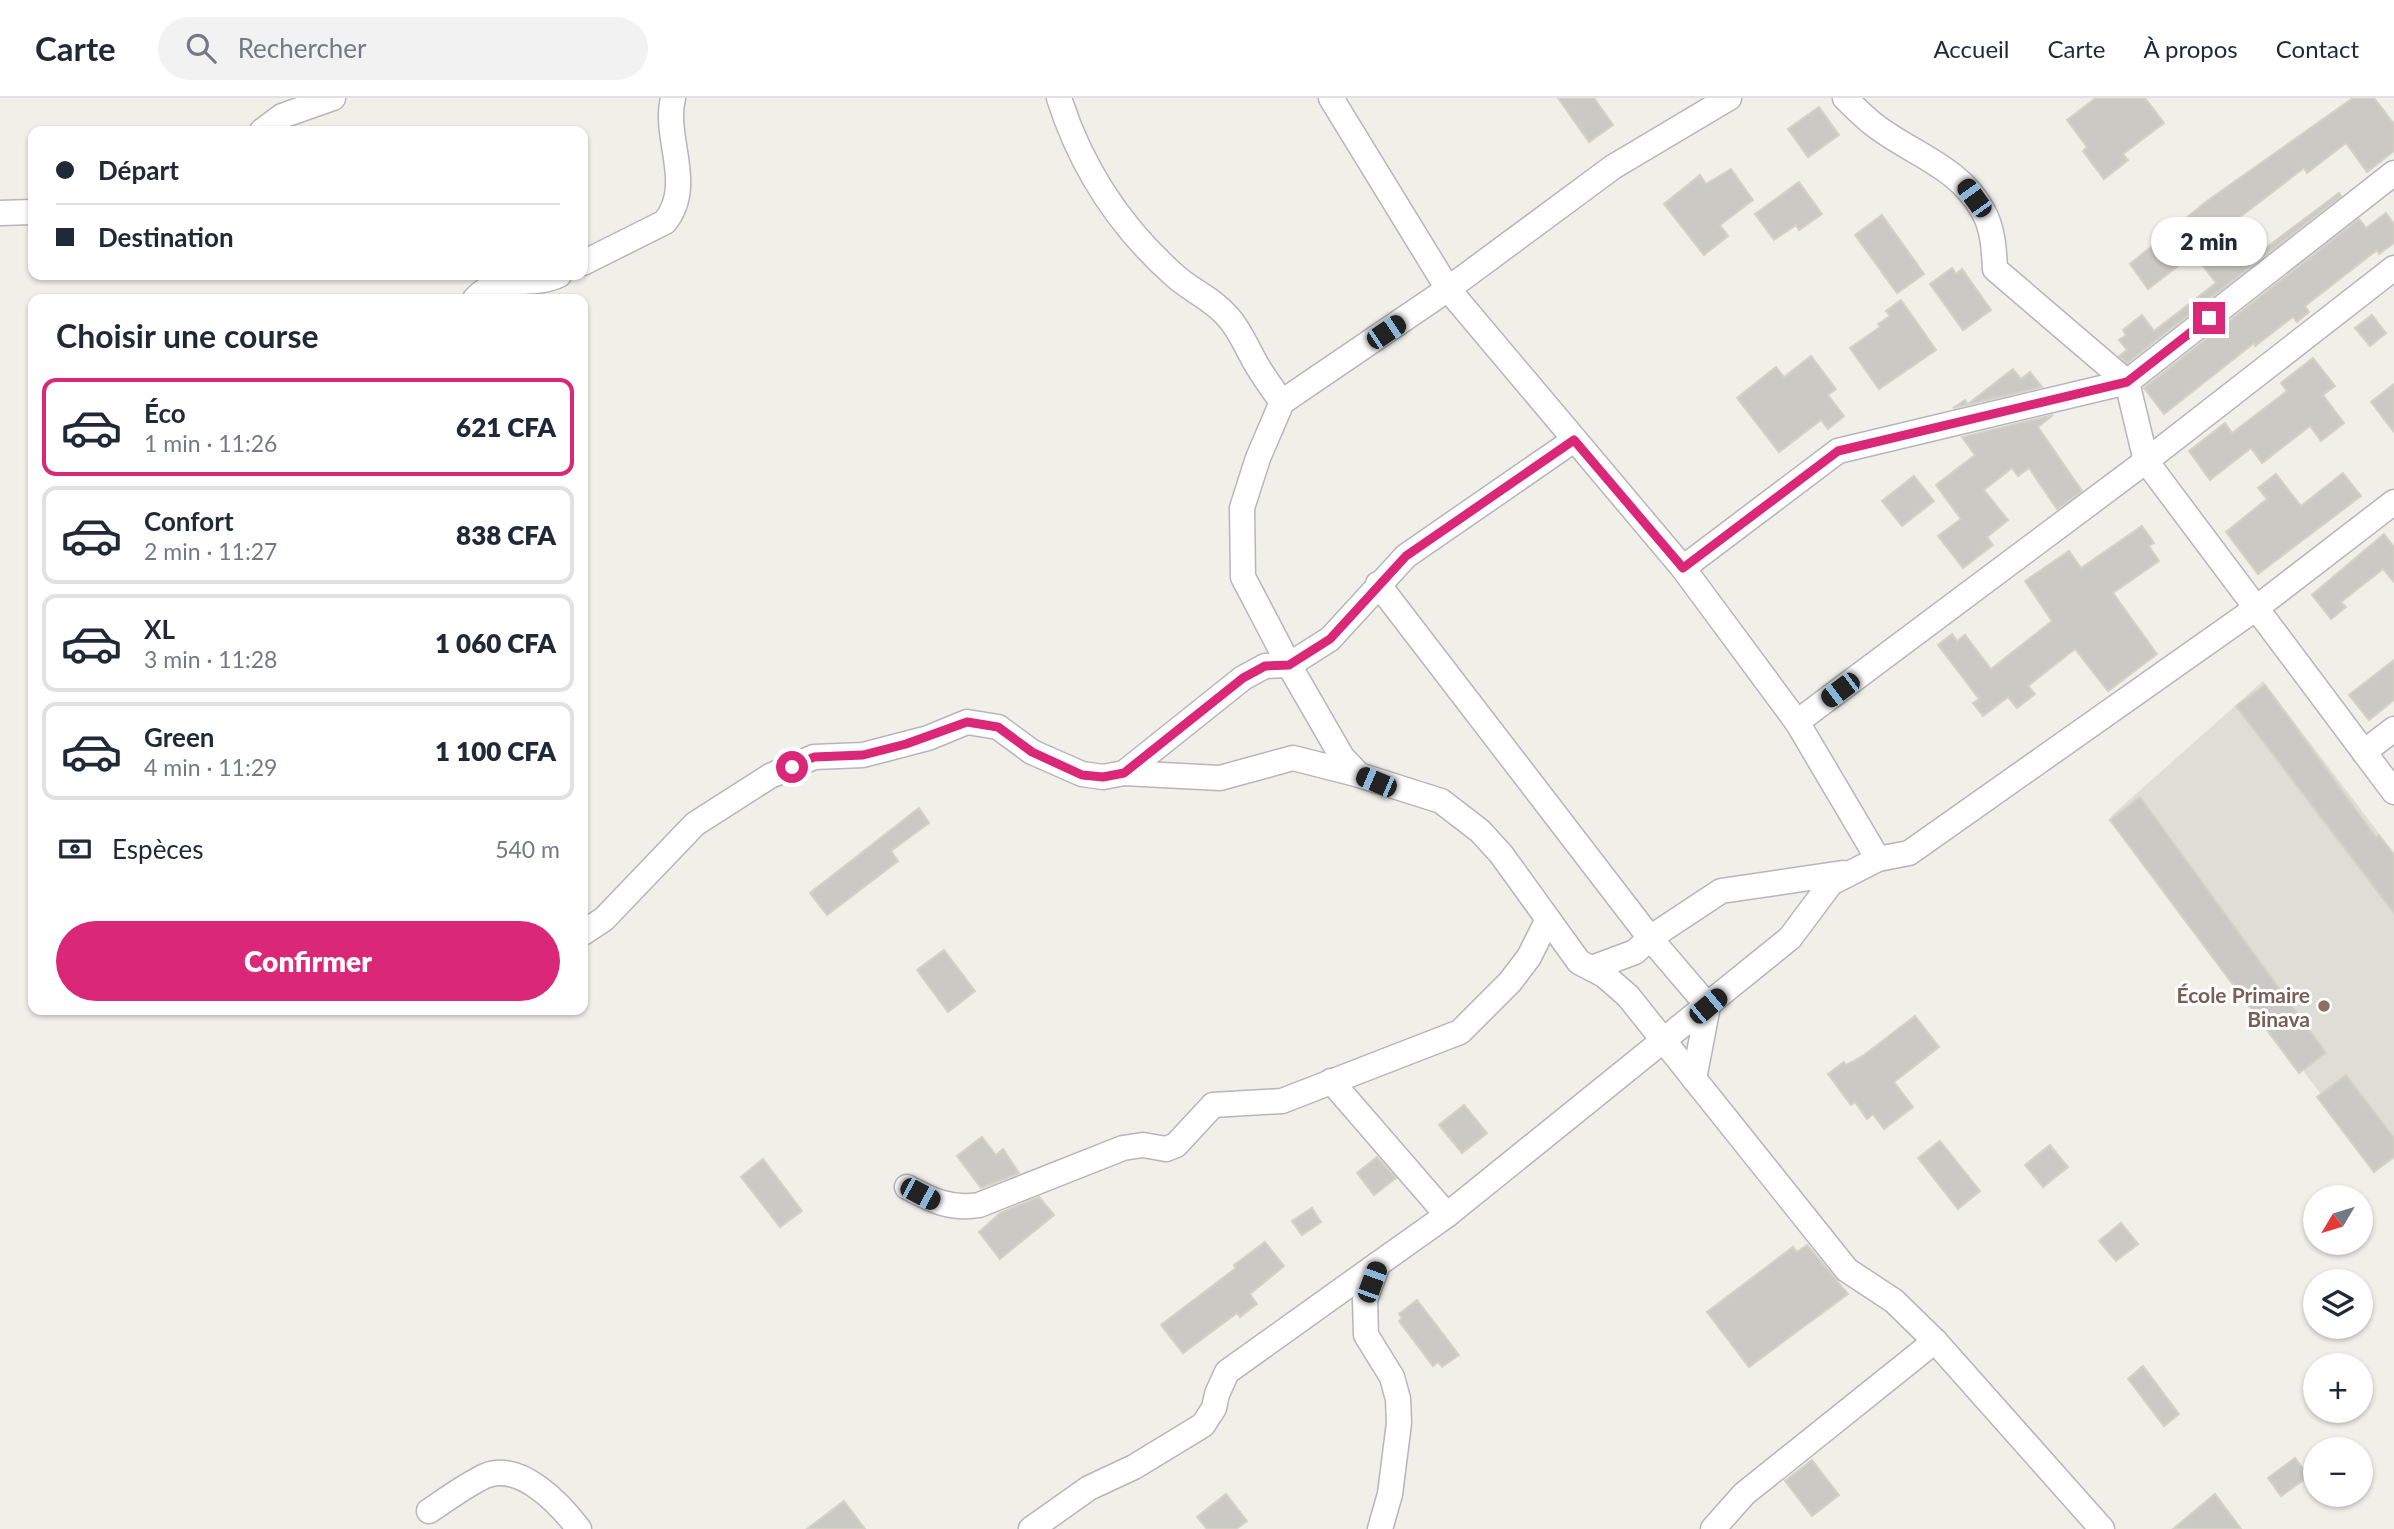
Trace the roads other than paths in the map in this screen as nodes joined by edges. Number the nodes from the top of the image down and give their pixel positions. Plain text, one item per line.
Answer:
1 (333, 98) edge
2 (673, 98) edge
3 (1059, 98) edge
4 (1331, 98) edge
5 (1729, 98) edge
6 (1845, 98) edge
7 (269, 126) edge
8 (2394, 173) edge
9 (28, 212) edge
10 (0, 214) edge
11 (588, 260) edge
12 (2394, 268) edge
13 (537, 280) edge
14 (1448, 289) junction
15 (479, 294) edge
16 (2127, 382) junction
17 (1282, 402) junction
18 (1574, 440) junction
19 (2146, 461) junction
20 (2394, 502) edge
21 (1683, 568) junction
22 (1378, 584) junction
23 (2255, 609) junction
24 (1289, 665) junction
25 (1797, 722) junction
26 (2394, 729) edge
27 (2364, 751) junction
28 (1124, 773) junction
29 (1359, 775) junction
30 (2394, 792) edge
31 (1878, 859) junction
32 (1847, 873) junction
33 (1547, 921) junction
34 (588, 930) edge
35 (1650, 938) junction
36 (1592, 968) junction
37 (1708, 1006) junction
38 (1665, 1041) junction
39 (1694, 1079) junction
40 (1331, 1080) junction
41 (907, 1187) dead end
42 (1447, 1215) junction
43 (1378, 1264) junction
44 (1935, 1341) junction
45 (429, 1511) dead end
46 (579, 1529) edge
47 (1031, 1529) edge
48 (1380, 1529) edge
49 (1713, 1529) edge
50 (2102, 1529) edge

1 - 7 street
2 - 11 street
3 - 17 street
4 - 14 street
5 - 14 street
6 - 16 street
8 - 16 street
9 - 10 street
12 - 19 street
13 - 15 street
14 - 17 street
14 - 18 street
16 - 19 street
16 - 21 street
17 - 24 street
18 - 21 street
18 - 22 street
19 - 23 street
19 - 25 street
20 - 23 street
21 - 25 street
22 - 24 street
22 - 35 street
23 - 27 street
23 - 31 street
24 - 28 street
24 - 29 street
25 - 31 street
26 - 27 street
27 - 30 street
28 - 29 street
28 - 34 street
29 - 33 street
31 - 32 street
32 - 35 street
32 - 37 street
33 - 36 street
33 - 40 street
35 - 36 street
35 - 37 street
36 - 38 street
37 - 38 street
37 - 39 street
38 - 39 street
38 - 42 street
39 - 44 street
40 - 41 street
40 - 42 street
42 - 43 street
43 - 47 street
43 - 48 street
44 - 49 street
44 - 50 street
45 - 46 street

